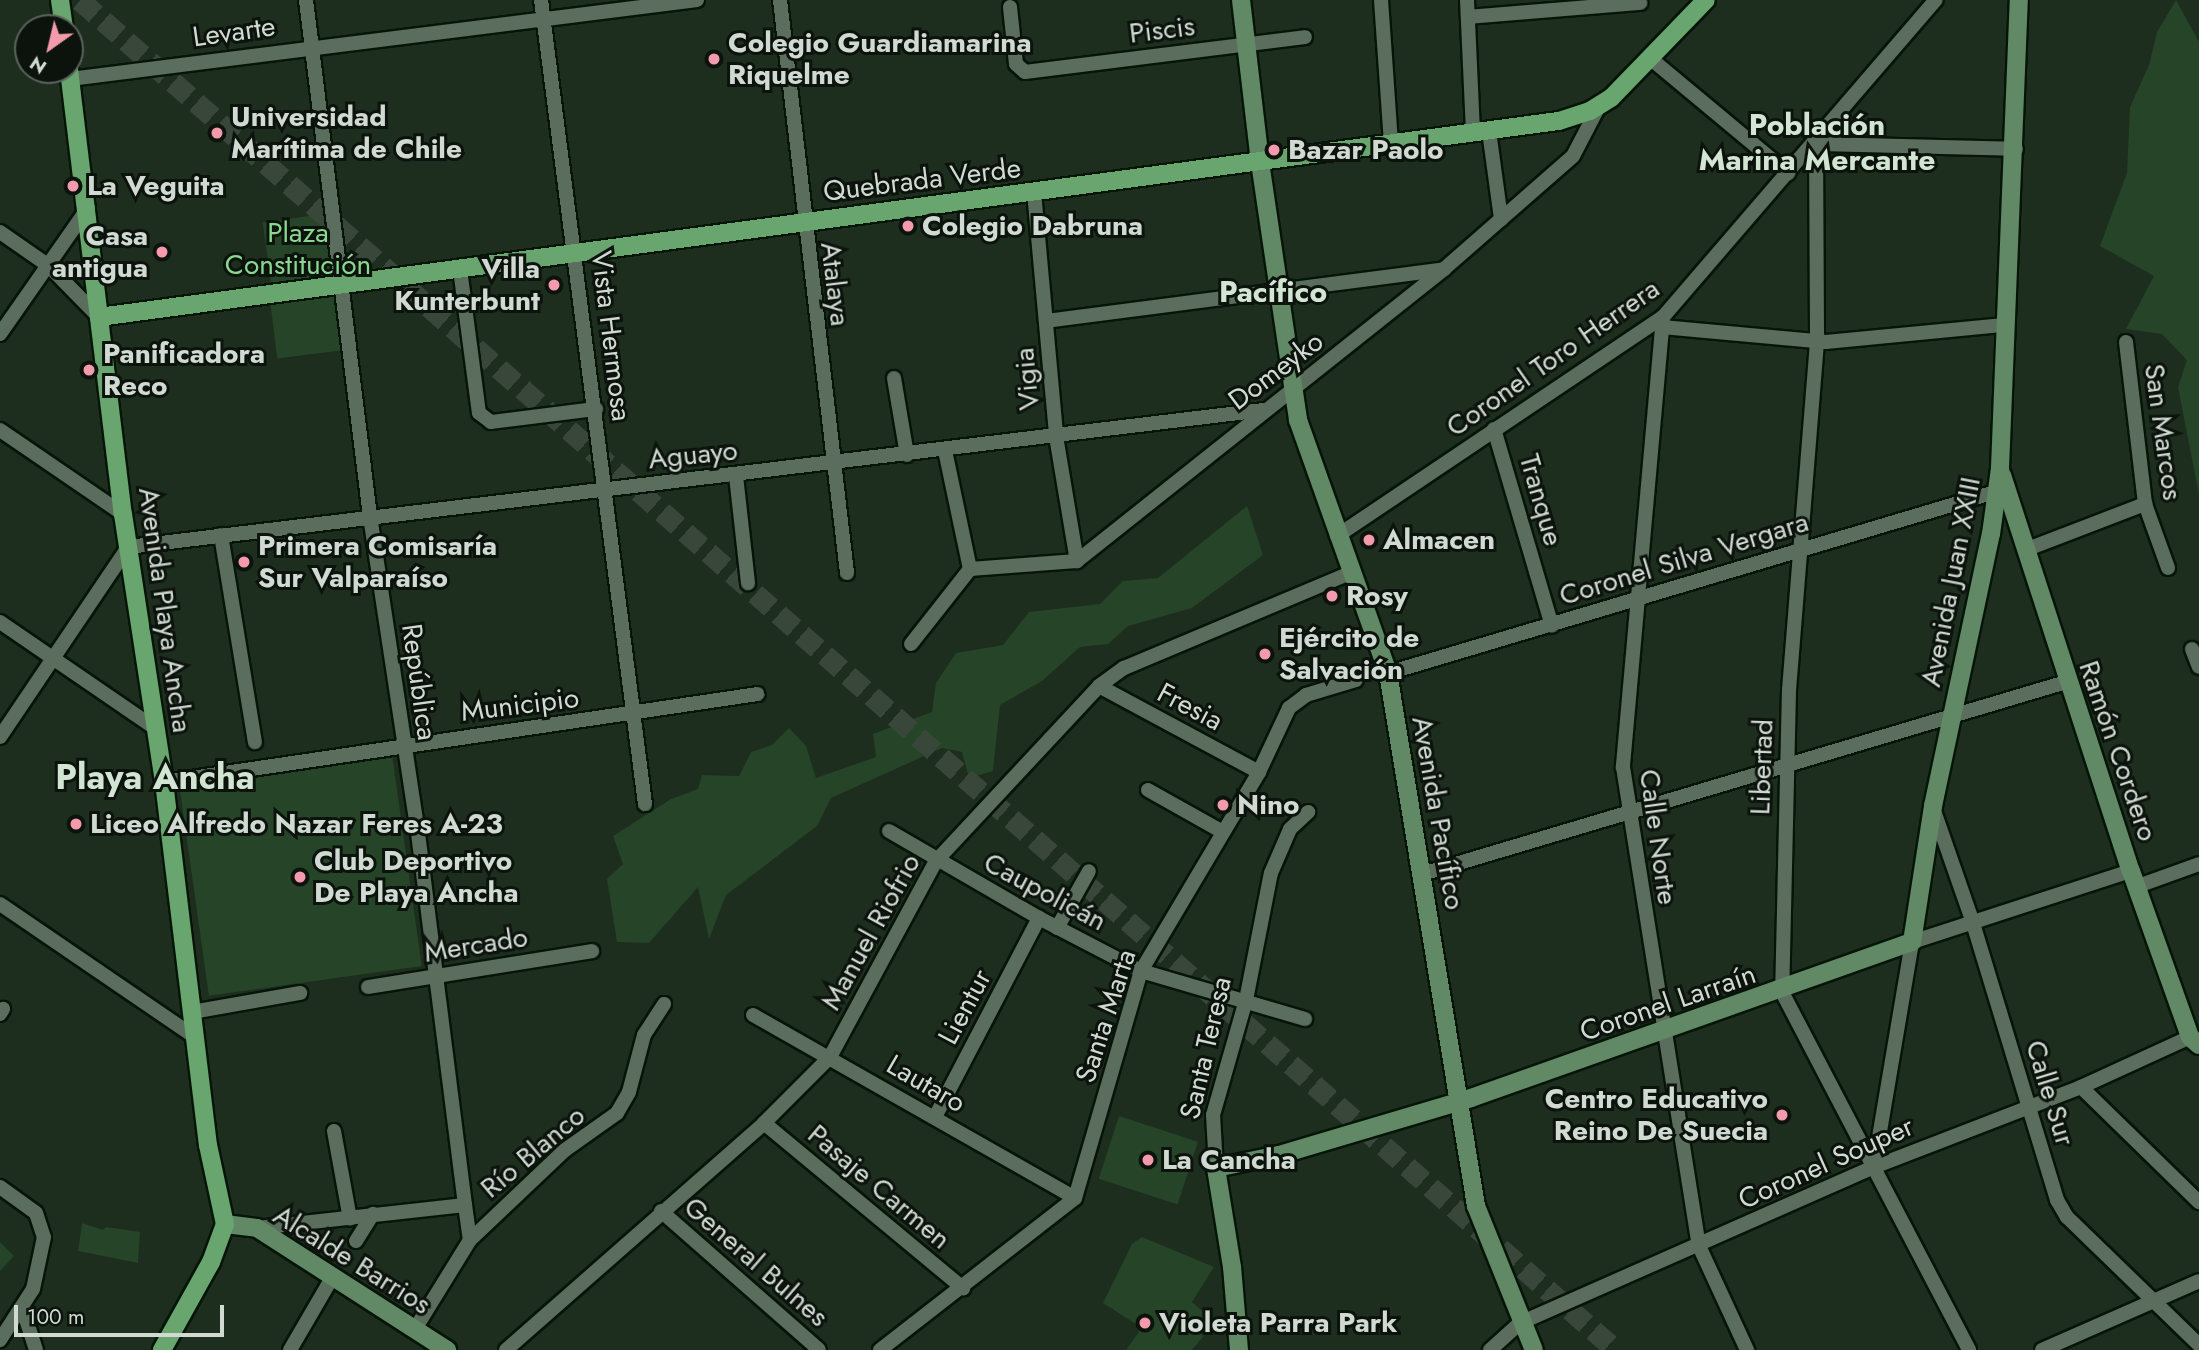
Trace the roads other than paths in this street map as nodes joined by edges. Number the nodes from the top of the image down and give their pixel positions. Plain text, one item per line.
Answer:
1 (306, 0) edge
2 (541, 0) edge
3 (697, 0) edge
4 (780, 0) edge
5 (1241, 0) edge
6 (1381, 0) edge
7 (1467, 0) edge
8 (1706, 0) edge
9 (1936, 0) edge
10 (2019, 0) edge
11 (1640, 3) dead end
12 (1010, 7) dead end
13 (1468, 17) junction
14 (543, 20) junction
15 (1305, 37) dead end
16 (1247, 45) junction
17 (313, 46) junction
18 (1650, 58) junction
19 (84, 72) edge
20 (71, 84) edge
21 (1599, 106) junction
22 (1481, 132) junction
23 (1816, 142) junction
24 (1391, 145) junction
25 (2016, 149) junction
26 (1259, 162) junction
27 (1788, 173) junction
28 (1034, 191) junction
29 (88, 208) junction
30 (1501, 219) junction
31 (803, 222) junction
32 (0, 232) edge
33 (576, 254) junction
34 (49, 266) junction
35 (460, 269) junction
36 (1444, 269) junction
37 (341, 285) junction
38 (1281, 290) junction
39 (99, 317) junction
40 (1046, 321) junction
41 (1663, 322) junction
42 (2004, 325) junction
43 (0, 334) edge
44 (1817, 342) junction
45 (2126, 342) dead end
46 (894, 378) dead end
47 (1293, 393) junction
48 (596, 409) junction
49 (1263, 410) junction
50 (1494, 429) junction
51 (0, 430) edge
52 (1056, 436) junction
53 (945, 450) junction
54 (907, 455) junction
55 (833, 463) junction
56 (2000, 468) junction
57 (736, 476) junction
58 (607, 489) junction
59 (1995, 492) junction
60 (2145, 504) junction
61 (122, 514) junction
62 (370, 516) junction
63 (221, 535) junction
64 (1337, 536) junction
65 (128, 547) junction
66 (1797, 548) junction
67 (2025, 550) junction
68 (1077, 561) junction
69 (2168, 568) dead end
70 (970, 569) junction
71 (847, 573) dead end
72 (1350, 573) junction
73 (748, 583) dead end
74 (1639, 601) junction
75 (0, 622) edge
76 (1552, 626) junction
77 (911, 644) dead end
78 (2192, 649) dead end
79 (53, 658) junction
80 (2199, 667) edge
81 (1388, 673) junction
82 (1356, 680) dead end
83 (2066, 682) junction
84 (1099, 686) junction
85 (758, 694) dead end
86 (634, 715) junction
87 (1952, 717) junction
88 (156, 729) junction
89 (0, 737) edge
90 (255, 742) dead end
91 (404, 745) junction
92 (1786, 766) junction
93 (1259, 772) junction
94 (164, 782) junction
95 (1148, 790) dead end
96 (645, 804) dead end
97 (1933, 806) junction
98 (1308, 812) dead end
99 (1628, 812) junction
100 (890, 831) dead end
101 (1221, 831) junction
102 (936, 861) junction
103 (2199, 863) edge
104 (1090, 871) dead end
105 (1422, 874) junction
106 (2134, 878) junction
107 (0, 904) edge
108 (1039, 918) junction
109 (1972, 920) junction
110 (1058, 928) junction
111 (1912, 942) junction
112 (592, 951) dead end
113 (1141, 971) junction
114 (436, 977) junction
115 (368, 987) dead end
116 (1782, 992) junction
117 (300, 993) dead end
118 (1247, 1000) junction
119 (664, 1004) dead end
120 (192, 1012) junction
121 (753, 1015) dead end
122 (1305, 1019) dead end
123 (1662, 1033) junction
124 (195, 1037) junction
125 (2195, 1041) edge
126 (830, 1057) junction
127 (2081, 1087) junction
128 (1458, 1100) junction
129 (2028, 1106) junction
130 (935, 1117) junction
131 (764, 1123) junction
132 (334, 1131) dead end
133 (1874, 1167) junction
134 (1216, 1168) junction
135 (0, 1186) edge
136 (1075, 1198) junction
137 (2199, 1202) edge
138 (466, 1205) junction
139 (661, 1211) junction
140 (373, 1214) junction
141 (350, 1219) junction
142 (225, 1224) junction
143 (257, 1228) junction
144 (470, 1240) junction
145 (356, 1241) dead end
146 (1699, 1246) junction
147 (333, 1276) junction
148 (2199, 1281) edge
149 (963, 1288) junction
150 (2154, 1303) junction
151 (23, 1310) junction
152 (1520, 1323) junction
153 (415, 1329) junction
154 (0, 1340) edge
155 (2199, 1345) edge
156 (36, 1350) edge
157 (162, 1350) edge
158 (290, 1350) edge
159 (447, 1350) edge
160 (506, 1350) edge
161 (818, 1350) edge
162 (880, 1350) edge
163 (1239, 1350) edge
164 (1490, 1350) edge
165 (1534, 1350) edge
166 (1747, 1350) edge
167 (1969, 1350) edge
168 (2042, 1350) edge

1 - 17 street, República
2 - 14 street, Vista Hermosa
3 - 14 street, Levarte
4 - 31 street, Atalaya
5 - 16 street, Avenida Pacífico
6 - 24 street
7 - 13 street
8 - 18 main road, Quebrada Verde
9 - 23 street, Coronel Toro Herrera
10 - 25 street, Avenida Juan XXIII
11 - 13 street
12 - 16 street, Piscis
13 - 22 street
14 - 17 street, Levarte
14 - 33 street, Vista Hermosa
15 - 16 street, Piscis
16 - 26 street, Avenida Pacífico
17 - 19 street, Levarte
17 - 37 street, República
18 - 21 main road, Quebrada Verde
18 - 27 street
20 - 29 main road, Avenida Playa Ancha
21 - 22 main road, Quebrada Verde
21 - 30 street, Domeyko
22 - 24 main road, Quebrada Verde
22 - 30 street
23 - 25 street
23 - 27 street, Coronel Toro Herrera
23 - 44 street, Libertad
24 - 26 main road, Quebrada Verde
25 - 42 street, Avenida Juan XXIII
26 - 28 main road, Quebrada Verde
26 - 38 street, Avenida Pacífico
27 - 41 street, Coronel Toro Herrera
28 - 31 main road, Quebrada Verde
28 - 40 street, Vigia
29 - 34 street
29 - 39 main road, Avenida Playa Ancha
30 - 36 street, Domeyko
31 - 33 main road, Quebrada Verde
31 - 55 street, Atalaya
32 - 34 street
33 - 35 main road, Quebrada Verde
33 - 48 street, Vista Hermosa
34 - 39 street
34 - 43 street
35 - 37 main road, Quebrada Verde
35 - 48 street
36 - 38 street
36 - 47 street, Domeyko
37 - 39 main road, Quebrada Verde
37 - 62 street, República
38 - 40 street
38 - 47 street, Avenida Pacífico
39 - 61 main road, Avenida Playa Ancha
40 - 52 street, Vigia
41 - 44 street
41 - 50 street, Coronel Toro Herrera
41 - 74 street, Calle Norte
42 - 44 street
42 - 56 street, Avenida Juan XXIII
44 - 66 street, Libertad
45 - 60 street, San Marcos
46 - 54 street
47 - 49 street, Domeyko
47 - 64 street, Avenida Pacífico
48 - 58 street, Vista Hermosa
49 - 52 street, Aguayo
49 - 68 street, Domeyko
50 - 64 street, Coronel Toro Herrera
50 - 76 street, Tranque
51 - 61 street
52 - 53 street, Aguayo
52 - 68 street, Vigia
53 - 54 street, Aguayo
53 - 70 street
54 - 55 street, Aguayo
55 - 57 street, Aguayo
55 - 71 street, Atalaya
56 - 59 street, Avenida Juan XXIII
56 - 67 street, Ramón Cordero
57 - 58 street, Aguayo
57 - 73 street
58 - 62 street, Aguayo
58 - 86 street, Vista Hermosa
59 - 66 street, Coronel Silva Vergara
59 - 87 street, Avenida Juan XXIII
60 - 67 street
60 - 69 street, San Marcos
61 - 65 main road, Avenida Playa Ancha
62 - 63 street, Aguayo
62 - 91 street, República
63 - 65 street, Aguayo
63 - 90 street
64 - 72 street, Avenida Pacífico
65 - 79 street
65 - 88 main road, Avenida Playa Ancha
66 - 74 street, Coronel Silva Vergara
66 - 92 street, Libertad
67 - 83 street, Ramón Cordero
68 - 70 street
70 - 77 street
72 - 81 street, Avenida Pacífico
72 - 84 street, Manuel Riofrio
74 - 76 street, Coronel Silva Vergara
74 - 99 street, Calle Norte
75 - 79 street
76 - 81 street, Coronel Silva Vergara
78 - 80 street
79 - 88 street
79 - 89 street
81 - 105 street, Avenida Pacífico
82 - 93 street, Santa Marta
83 - 87 street
83 - 106 street, Ramón Cordero
84 - 93 street, Fresia
84 - 102 street, Manuel Riofrio
85 - 86 street, Municipio
86 - 91 street, Municipio
86 - 96 street, Vista Hermosa
87 - 92 street
87 - 97 street, Avenida Juan XXIII
88 - 94 main road, Avenida Playa Ancha
91 - 94 street, Municipio
91 - 114 street, República
92 - 99 street
92 - 116 street, Libertad
93 - 101 street, Santa Marta
94 - 120 main road, Avenida Playa Ancha
95 - 101 street
97 - 109 street, Calle Sur
97 - 111 street, Avenida Juan XXIII
98 - 118 street, Santa Teresa
99 - 105 street
99 - 123 street, Calle Norte
100 - 102 street, Caupolicán
101 - 113 street, Santa Marta
102 - 108 street, Caupolicán
102 - 126 street, Manuel Riofrio
103 - 106 street, Coronel Larraín
104 - 110 street
105 - 128 street, Avenida Pacífico
106 - 109 street, Coronel Larraín
106 - 125 street, Ramón Cordero
107 - 124 street
108 - 110 street, Caupolicán
108 - 130 street, Lientur
109 - 111 street, Coronel Larraín
109 - 129 street, Calle Sur
110 - 113 street, Caupolicán
111 - 116 street, Coronel Larraín
111 - 133 street, Avenida Juan XXIII
112 - 114 street, Mercado
113 - 118 street, Caupolicán
113 - 136 street, Santa Marta
114 - 115 street, Mercado
114 - 138 street, República
116 - 123 street, Coronel Larraín
116 - 133 street, Libertad
117 - 120 street
118 - 122 street, Caupolicán
118 - 134 street, Santa Teresa
119 - 144 street, Río Blanco
120 - 124 main road, Avenida Playa Ancha
121 - 126 street, Lautaro
123 - 128 street, Coronel Larraín
123 - 146 street, Calle Norte
124 - 142 main road, Avenida Playa Ancha
125 - 127 street, Coronel Souper
126 - 130 street, Lautaro
126 - 131 street, Manuel Riofrio
127 - 129 street, Coronel Souper
127 - 137 street
128 - 134 street, Coronel Larraín
128 - 152 street, Avenida Pacífico
129 - 133 street, Coronel Souper
129 - 150 street, Calle Sur
130 - 136 street, Lautaro
131 - 139 street, Manuel Riofrio
131 - 149 street, Pasaje Carmen
132 - 141 street
133 - 146 street, Coronel Souper
133 - 167 street, Libertad
134 - 163 street, Santa Teresa
135 - 151 street
136 - 149 street
138 - 140 street
138 - 144 street, República
139 - 160 street, Manuel Riofrio
139 - 161 street, General Bulnes
140 - 141 street
140 - 145 street
141 - 143 street
142 - 143 street, Alcalde Barrios
142 - 157 main road
143 - 147 street, Alcalde Barrios
144 - 153 street, Río Blanco
146 - 152 street, Coronel Souper
146 - 166 street, Calle Norte
147 - 153 street, Alcalde Barrios
147 - 158 street
148 - 150 street
149 - 162 street
150 - 155 street, Calle Sur
150 - 168 street
151 - 154 street
151 - 156 street
152 - 164 street, Coronel Souper
152 - 165 street, Avenida Pacífico
153 - 159 street, Alcalde Barrios

